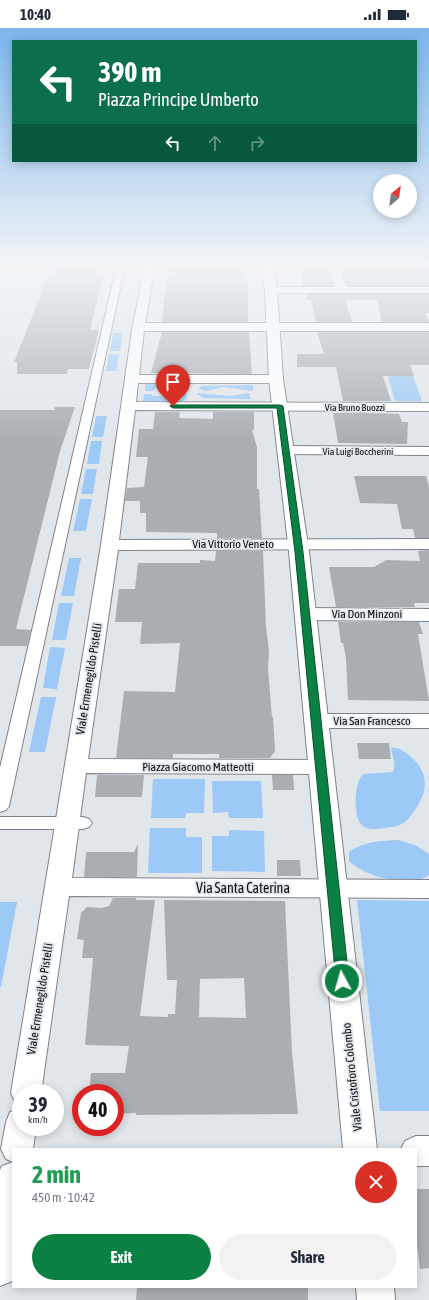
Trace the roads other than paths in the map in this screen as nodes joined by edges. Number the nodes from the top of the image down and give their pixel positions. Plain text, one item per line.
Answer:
1 (108, 324) edge
2 (139, 327) joint
3 (272, 327) junction
4 (429, 327) edge
5 (133, 379) junction
6 (276, 379) junction
7 (129, 406) junction
8 (280, 406) junction
9 (429, 407) edge
10 (286, 450) junction
11 (429, 451) edge
12 (298, 544) junction
13 (429, 544) edge
14 (110, 545) junction
15 (305, 614) junction
16 (429, 615) edge
17 (429, 720) edge
18 (315, 721) junction
19 (75, 766) junction
20 (320, 767) junction
21 (0, 806) edge
22 (0, 823) edge
23 (74, 824) junction
24 (58, 887) junction
25 (333, 888) junction
26 (429, 889) edge
27 (27, 1084) edge
28 (19, 1136) edge
29 (17, 1148) edge
30 (360, 1148) edge
31 (417, 1151) edge
32 (429, 1151) edge
33 (12, 1184) edge
34 (0, 1269) edge
35 (375, 1288) edge
36 (376, 1300) edge

1 - 21 street
2 - 3 street
2 - 5 street, Viale Ermenegildo Pistelli
3 - 4 street
3 - 6 street, Viale Cristoforo Colombo
5 - 6 street
5 - 7 street, Viale Ermenegildo Pistelli
6 - 8 street, Viale Cristoforo Colombo
7 - 8 street, Via Bruno Buozzi
7 - 14 street, Viale Ermenegildo Pistelli
8 - 9 street, Via Bruno Buozzi
8 - 10 street, Viale Cristoforo Colombo
10 - 11 street, Via Luigi Boccherini
10 - 12 street, Viale Cristoforo Colombo
12 - 13 street, Via Vittorio Veneto
12 - 14 street, Via Vittorio Veneto
12 - 15 street, Viale Cristoforo Colombo
14 - 19 street, Viale Ermenegildo Pistelli
15 - 16 street, Via Don Minzoni
15 - 18 street, Viale Cristoforo Colombo
17 - 18 street, Via San Francesco
18 - 20 street, Viale Cristoforo Colombo
19 - 20 street, Piazza Giacomo Matteotti
19 - 23 street, Viale Ermenegildo Pistelli
20 - 25 street, Viale Cristoforo Colombo
22 - 23 street
23 - 24 street, Viale Ermenegildo Pistelli
24 - 25 street, Via Santa Caterina
24 - 27 street, Viale Ermenegildo Pistelli
25 - 26 street, Via Santa Caterina
25 - 30 street, Viale Cristoforo Colombo
28 - 29 street
31 - 32 street
33 - 34 street
35 - 36 street

